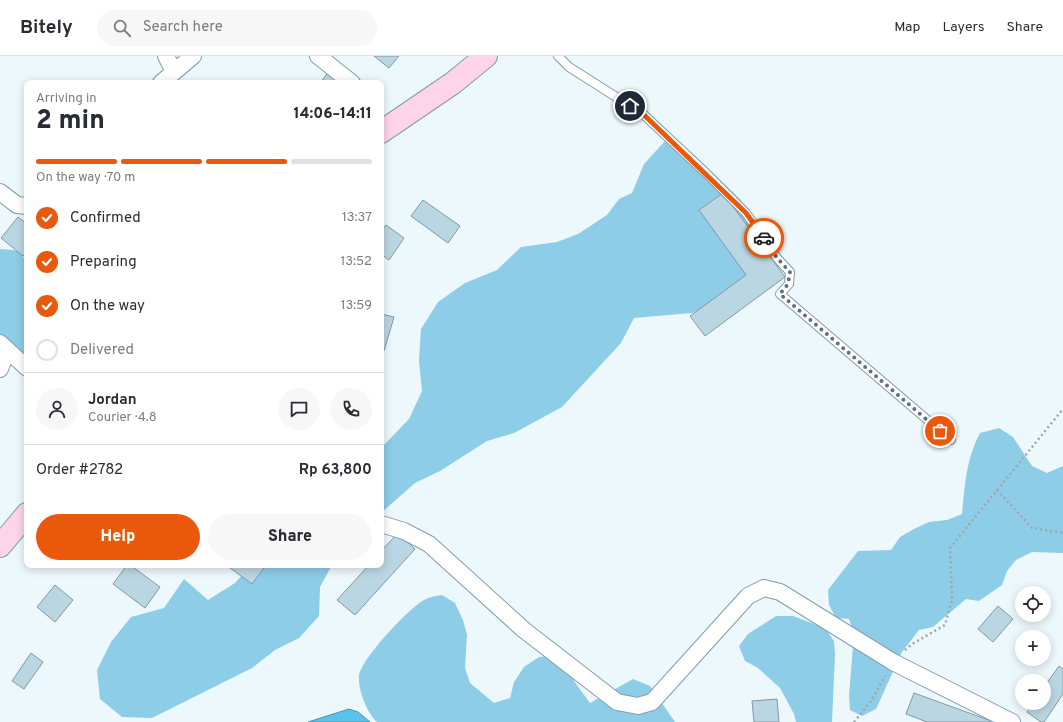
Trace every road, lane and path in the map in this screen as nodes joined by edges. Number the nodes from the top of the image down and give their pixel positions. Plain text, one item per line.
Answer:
1 (166, 56) edge
2 (193, 56) edge
3 (318, 56) edge
4 (486, 56) edge
5 (558, 56) edge
6 (174, 72) junction
7 (165, 80) edge
8 (348, 80) edge
9 (384, 130) edge
10 (0, 192) edge
11 (24, 206) edge
12 (3, 347) edge
13 (24, 365) edge
14 (0, 369) edge
15 (1063, 409) edge
16 (951, 440) dead end
17 (997, 490) junction
18 (24, 518) edge
19 (384, 525) edge
20 (1063, 533) edge
21 (0, 546) edge
22 (893, 662) junction
23 (854, 722) edge
24 (1012, 722) edge

1 - 6 street
2 - 6 street
3 - 8 street
4 - 9 main road
5 - 16 lane
6 - 7 street
10 - 11 street
12 - 13 street
12 - 14 street
15 - 17 path
17 - 20 path
17 - 22 path
18 - 21 main road
19 - 22 street
22 - 23 path
22 - 24 street

